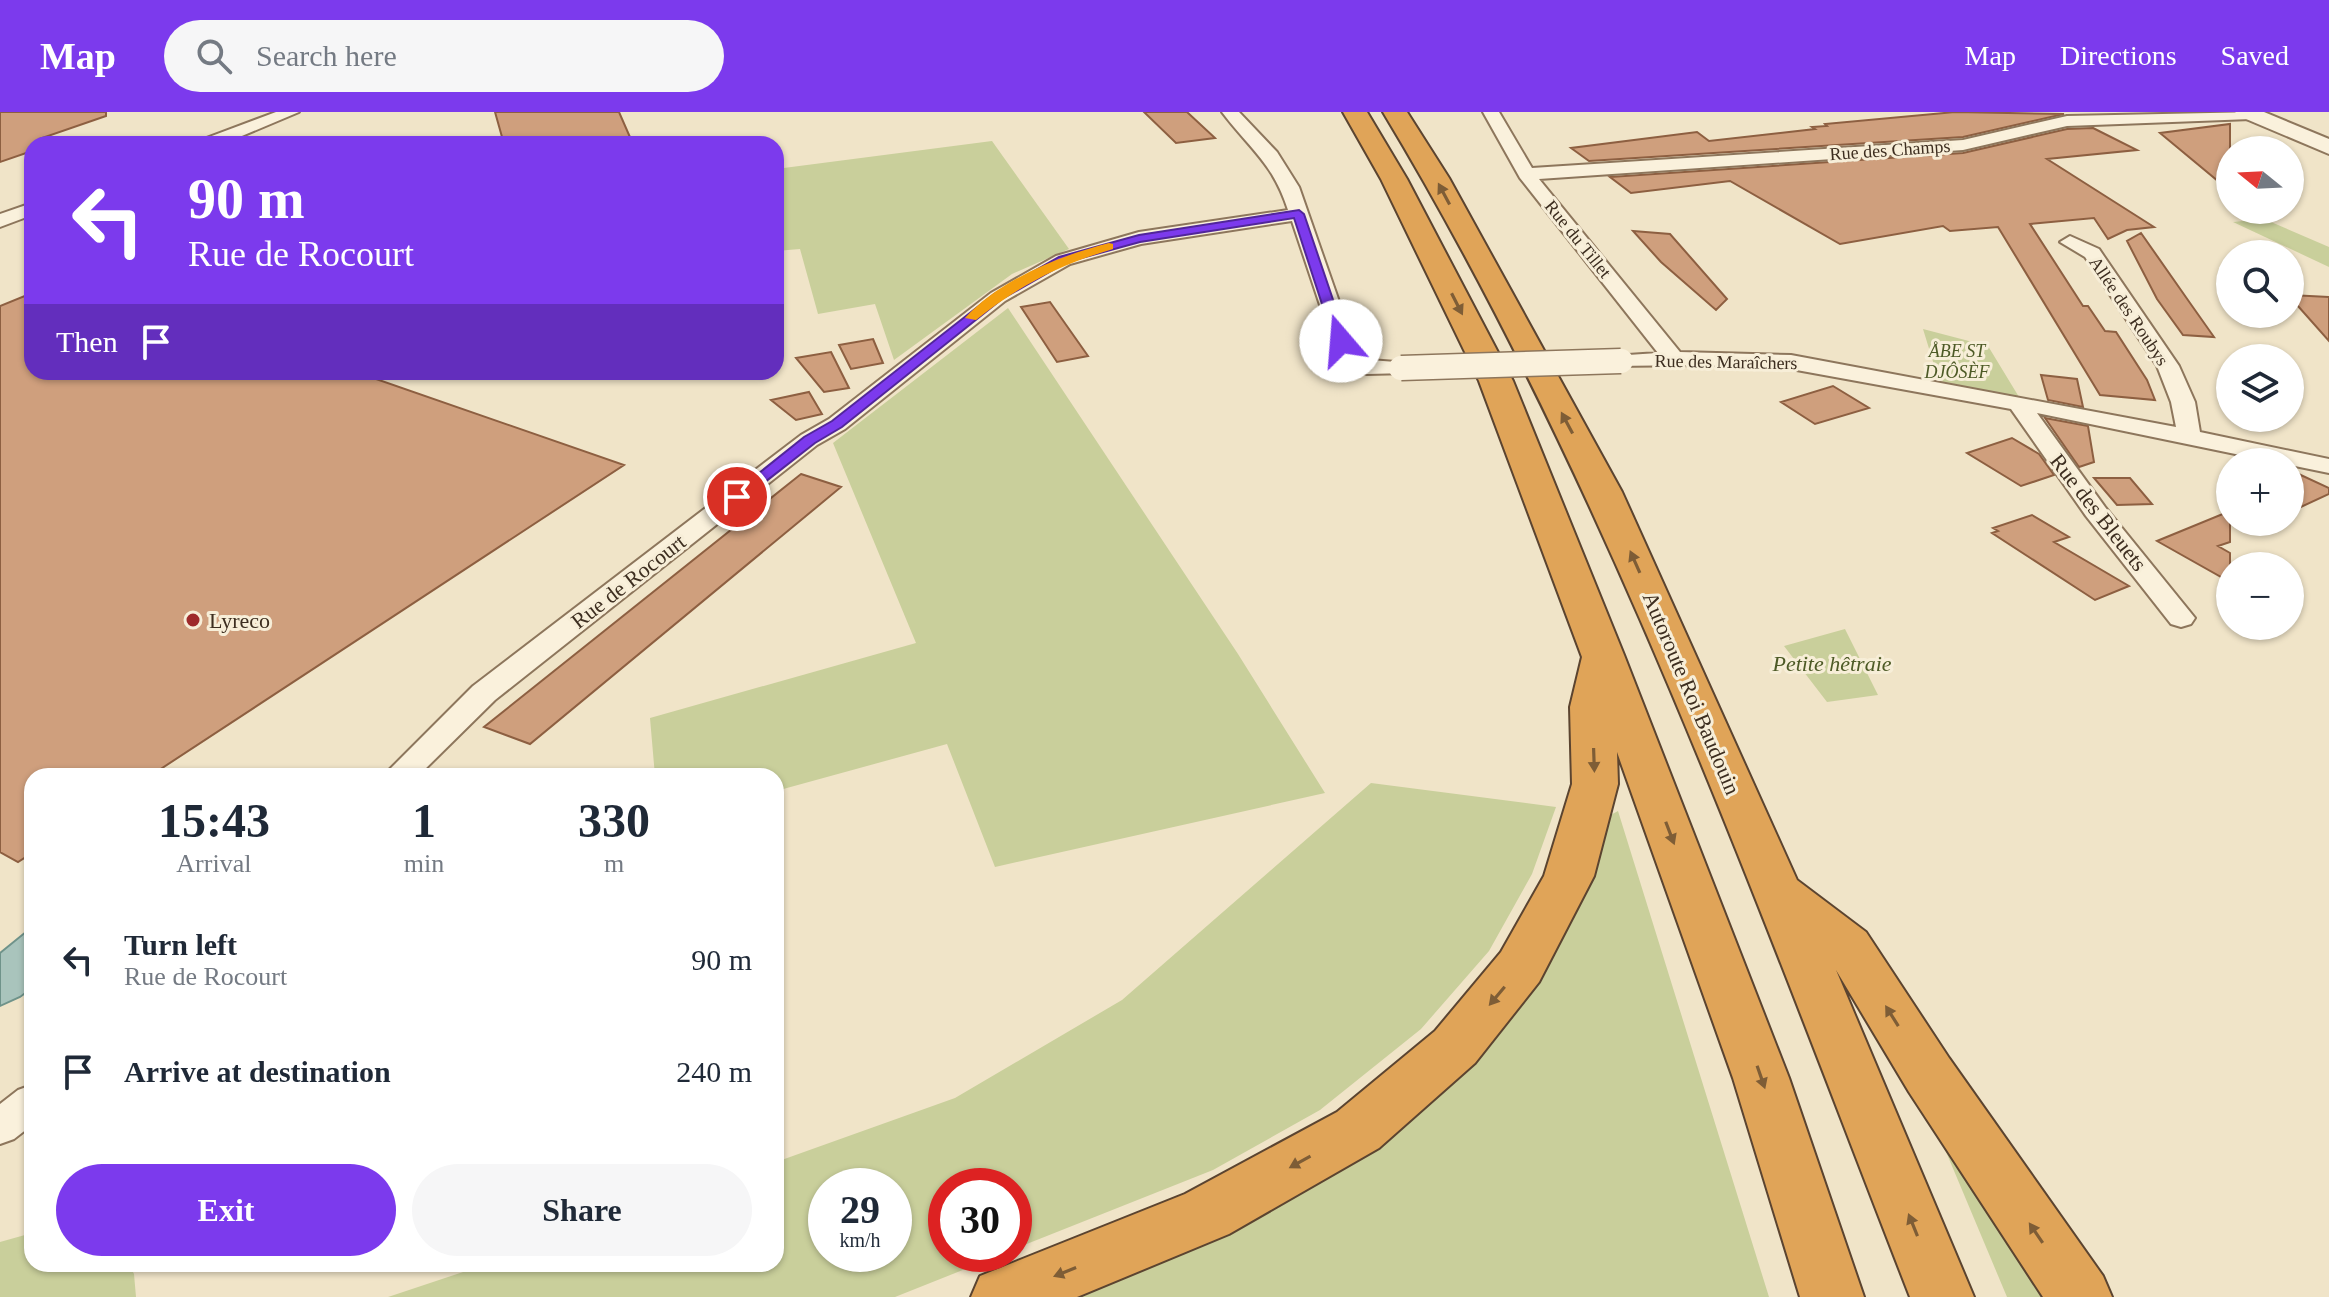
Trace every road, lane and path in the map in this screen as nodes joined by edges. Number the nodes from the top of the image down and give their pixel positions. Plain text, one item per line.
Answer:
1 (291, 112) edge
2 (1230, 112) edge
3 (1355, 112) edge
4 (1395, 112) edge
5 (1491, 112) edge
6 (2249, 113) edge
7 (2093, 116) edge
8 (227, 136) edge
9 (2329, 147) edge
10 (1526, 174) junction
11 (24, 212) edge
12 (1299, 214) junction
13 (0, 221) edge
14 (2070, 242) dead end
15 (1674, 359) junction
16 (2020, 403) junction
17 (2189, 436) junction
18 (2329, 466) edge
19 (2181, 618) dead end
20 (1603, 655) junction
21 (407, 768) edge
22 (1777, 891) junction
23 (24, 1108) edge
24 (0, 1127) edge
25 (1003, 1297) edge
26 (1832, 1297) edge
27 (1942, 1297) edge
28 (2080, 1297) edge

1 - 8 street
2 - 12 street
3 -> 20 highway
22 -> 4 highway, Autoroute Roi Baudouin
5 - 10 street, Rue du Tillet
6 - 7 street, Rue des Champs
6 - 9 street
7 - 10 street, Rue des Champs
10 - 15 street, Rue du Tillet
11 - 13 street
12 - 15 street, Rue des Maraîchers, bridge
12 - 21 street, Rue de Rocourt
14 - 17 street, Allée des Roubys
15 - 16 street, Rue des Maraîchers
16 - 17 street, Rue des Maraîchers
16 - 19 street, Rue des Bleuets
17 - 18 street, Rue des Maraîchers
20 -> 25 highway
20 -> 26 highway
27 -> 22 highway, Autoroute Roi Baudouin
28 -> 22 highway
23 - 24 street

